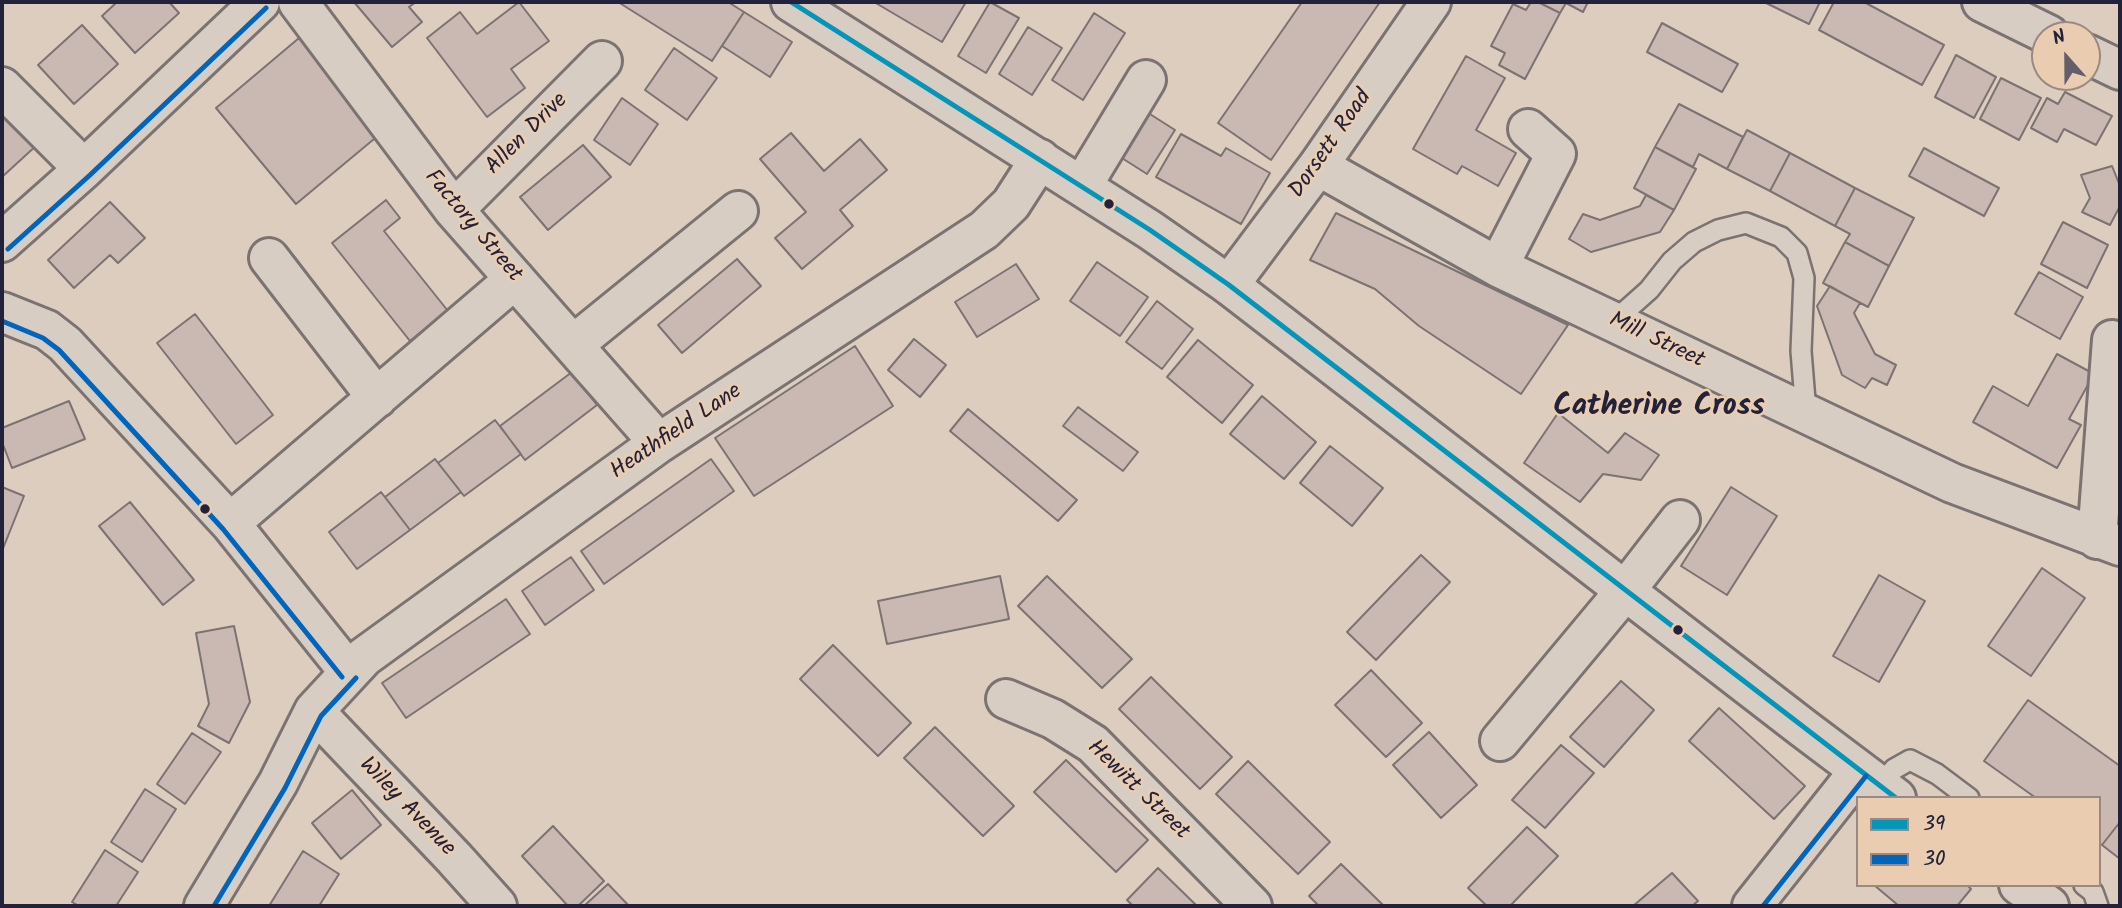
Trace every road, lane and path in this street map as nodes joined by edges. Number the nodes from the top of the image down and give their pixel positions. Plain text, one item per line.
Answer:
1 (260, 2) edge
2 (298, 2) edge
3 (791, 2) edge
4 (1432, 2) edge
5 (1982, 2) edge
6 (2031, 26) edge
7 (602, 61) dead end
8 (2101, 61) edge
9 (2120, 70) edge
10 (1146, 80) dead end
11 (2, 87) edge
12 (1528, 129) dead end
13 (1040, 159) junction
14 (1318, 166) junction
15 (84, 169) junction
16 (1082, 186) junction
17 (454, 209) junction
18 (738, 211) dead end
19 (2, 242) edge
20 (269, 258) dead end
21 (1498, 267) junction
22 (515, 279) junction
23 (1229, 285) junction
24 (2, 314) edge
25 (1613, 322) junction
26 (2112, 340) dead end
27 (573, 345) junction
28 (377, 398) junction
29 (1806, 413) junction
30 (659, 443) junction
31 (1680, 520) dead end
32 (230, 523) junction
33 (2109, 542) edge
34 (1625, 592) junction
35 (349, 672) junction
36 (1006, 699) dead end
37 (314, 711) junction
38 (1500, 741) dead end
39 (1879, 785) edge
40 (1966, 796) edge
41 (1856, 807) edge
42 (2022, 887) edge
43 (2087, 887) edge
44 (204, 906) edge
45 (497, 906) edge
46 (1252, 906) edge
47 (1752, 906) edge
48 (2049, 906) edge
49 (2098, 906) edge

1 - 15 street
2 - 17 street, Factory Street
3 - 13 street
4 - 14 street, Dorsett Road
5 - 6 street
7 - 17 street, Allen Drive
8 - 9 street
10 - 16 street
11 - 15 street
12 - 21 street
13 - 16 street
13 - 30 street, Heathfield Lane
14 - 21 street, Mill Street
14 - 23 street, Dorsett Road
15 - 19 street
16 - 23 street
17 - 22 street, Factory Street
18 - 27 street
20 - 28 street
21 - 25 street, Mill Street
22 - 27 street, Factory Street
22 - 28 street
23 - 34 street
24 - 32 street
25 - 29 street, Mill Street
25 - 29 lane
26 - 33 street
27 - 30 street, Factory Street
28 - 32 street
29 - 33 street, Mill Street
30 - 35 street, Heathfield Lane
31 - 34 street
32 - 35 street
34 - 38 street
34 - 39 street
35 - 37 street, Heathfield Lane
36 - 46 street, Hewitt Street
37 - 44 street, Heathfield Lane
37 - 45 street, Wiley Avenue
39 - 40 lane
41 - 47 street
42 - 48 street
43 - 49 lane

